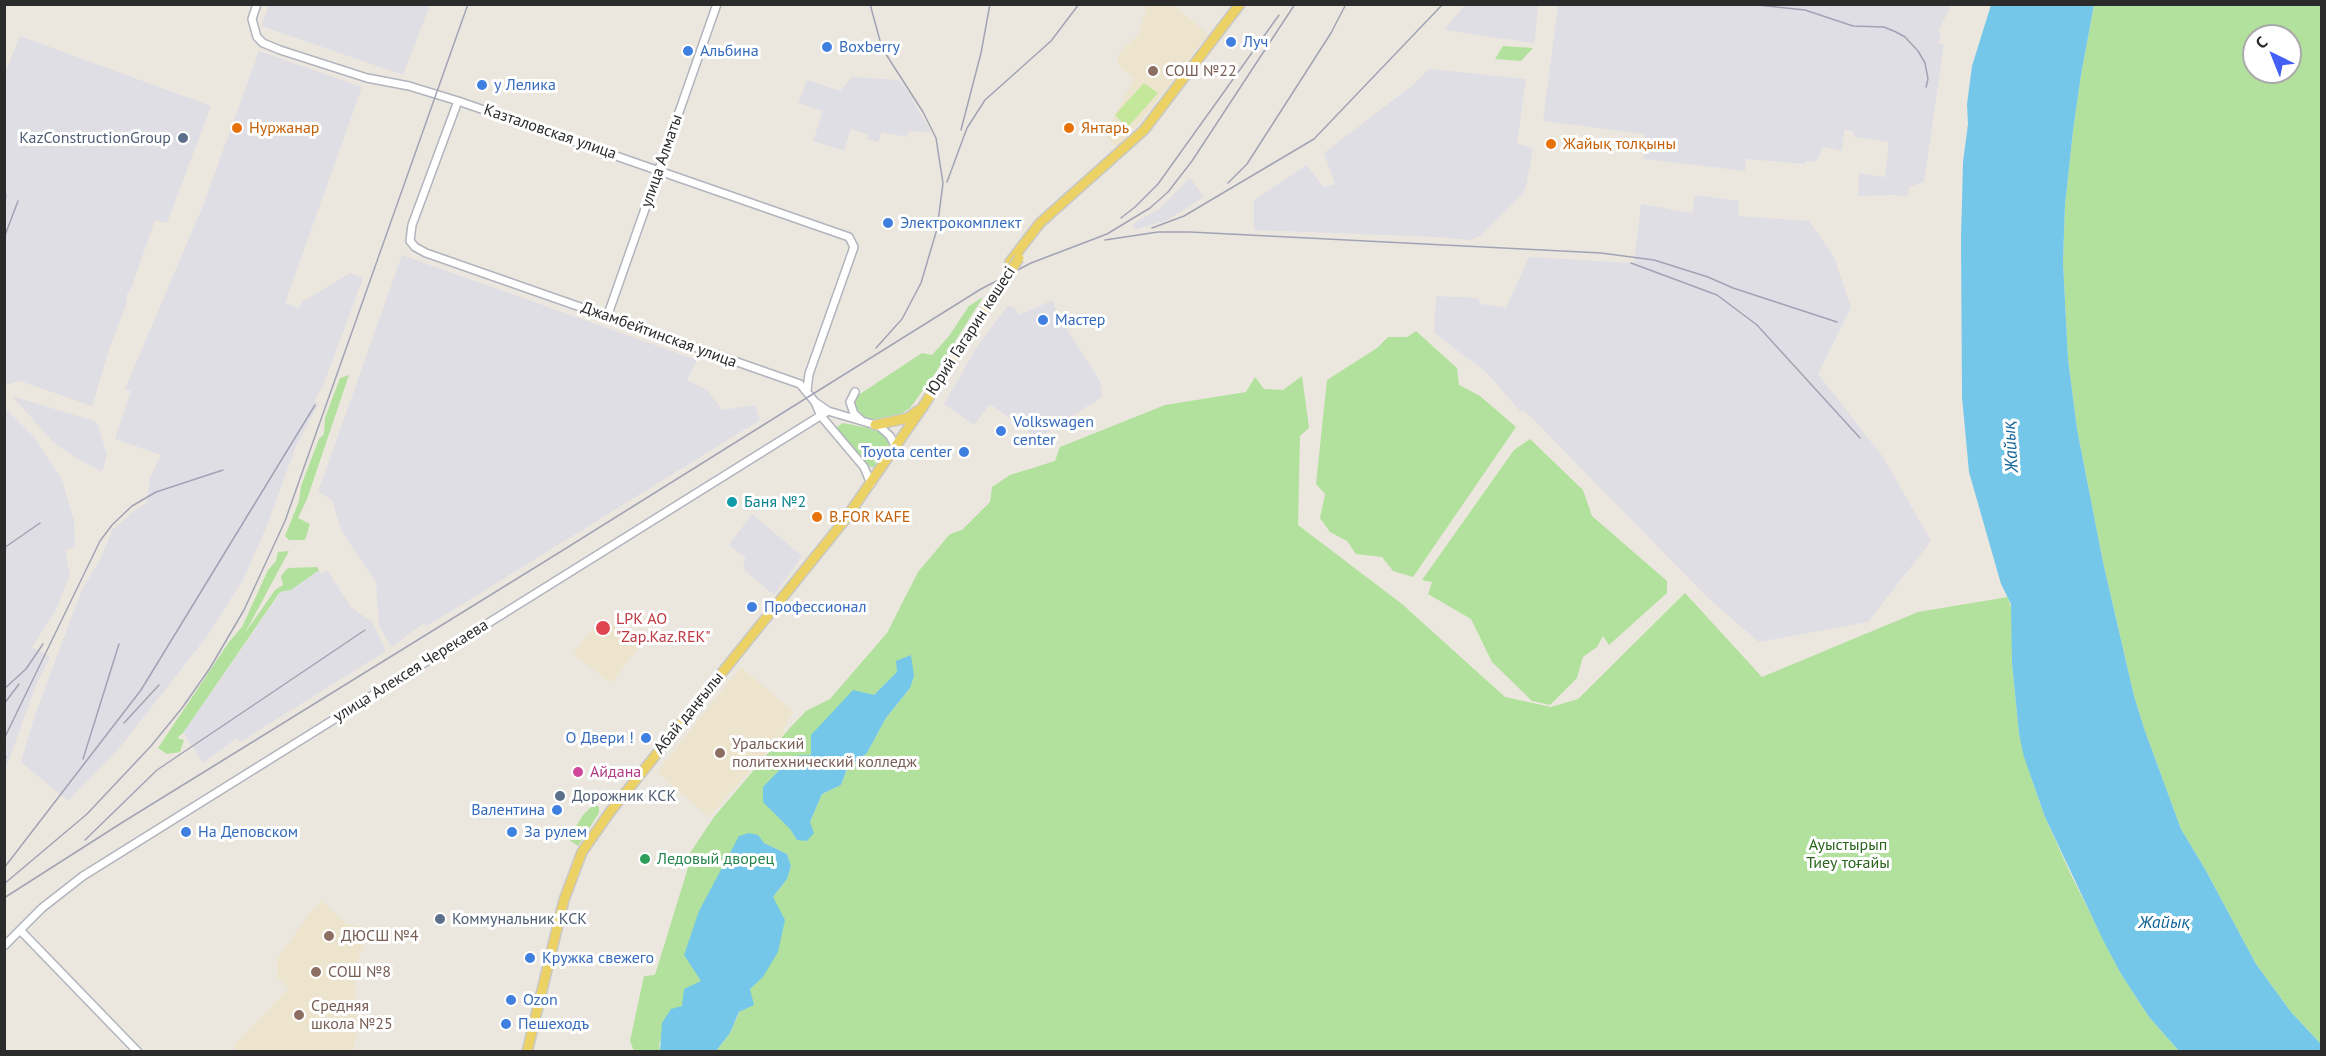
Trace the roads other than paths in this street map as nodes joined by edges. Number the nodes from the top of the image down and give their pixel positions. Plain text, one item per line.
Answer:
1 (257, 4) edge
2 (717, 4) edge
3 (1240, 4) edge
4 (1246, 4) edge
5 (458, 100) junction
6 (659, 170) junction
7 (1014, 260) junction
8 (607, 317) junction
9 (807, 390) junction
10 (855, 392) dead end
11 (815, 402) junction
12 (922, 408) junction
13 (828, 411) junction
14 (821, 416) junction
15 (863, 422) junction
16 (875, 425) junction
17 (896, 447) junction
18 (871, 484) junction
19 (20, 930) junction
20 (4, 946) edge
21 (138, 1052) edge
22 (527, 1052) edge

1 - 5 street, Казталовская улица
2 - 6 street, улица Алматы
3 - 7 main road, Юрий Гагарин көшесі
4 - 7 main road, Юрий Гагарин көшесі
5 - 6 street, Казталовская улица
5 - 8 street, Джамбейтинская улица
6 - 8 street, улица Алматы
6 - 9 street, Казталовская улица
7 - 12 main road, Юрий Гагарин көшесі, bridge
8 - 9 street, Джамбейтинская улица
9 - 11 street
10 - 15 street
11 - 13 street
11 - 14 street
12 - 16 main road
12 - 17 main road, Абай даңғылы
13 - 14 street, улица Алексея Черекаева
13 - 15 street
14 - 18 street
14 - 19 street, улица Алексея Черекаева
15 - 16 street
16 - 17 street
17 - 18 main road, Абай даңғылы
18 - 22 main road, Абай даңғылы
19 - 20 street, улица Алексея Черекаева
19 - 21 street

